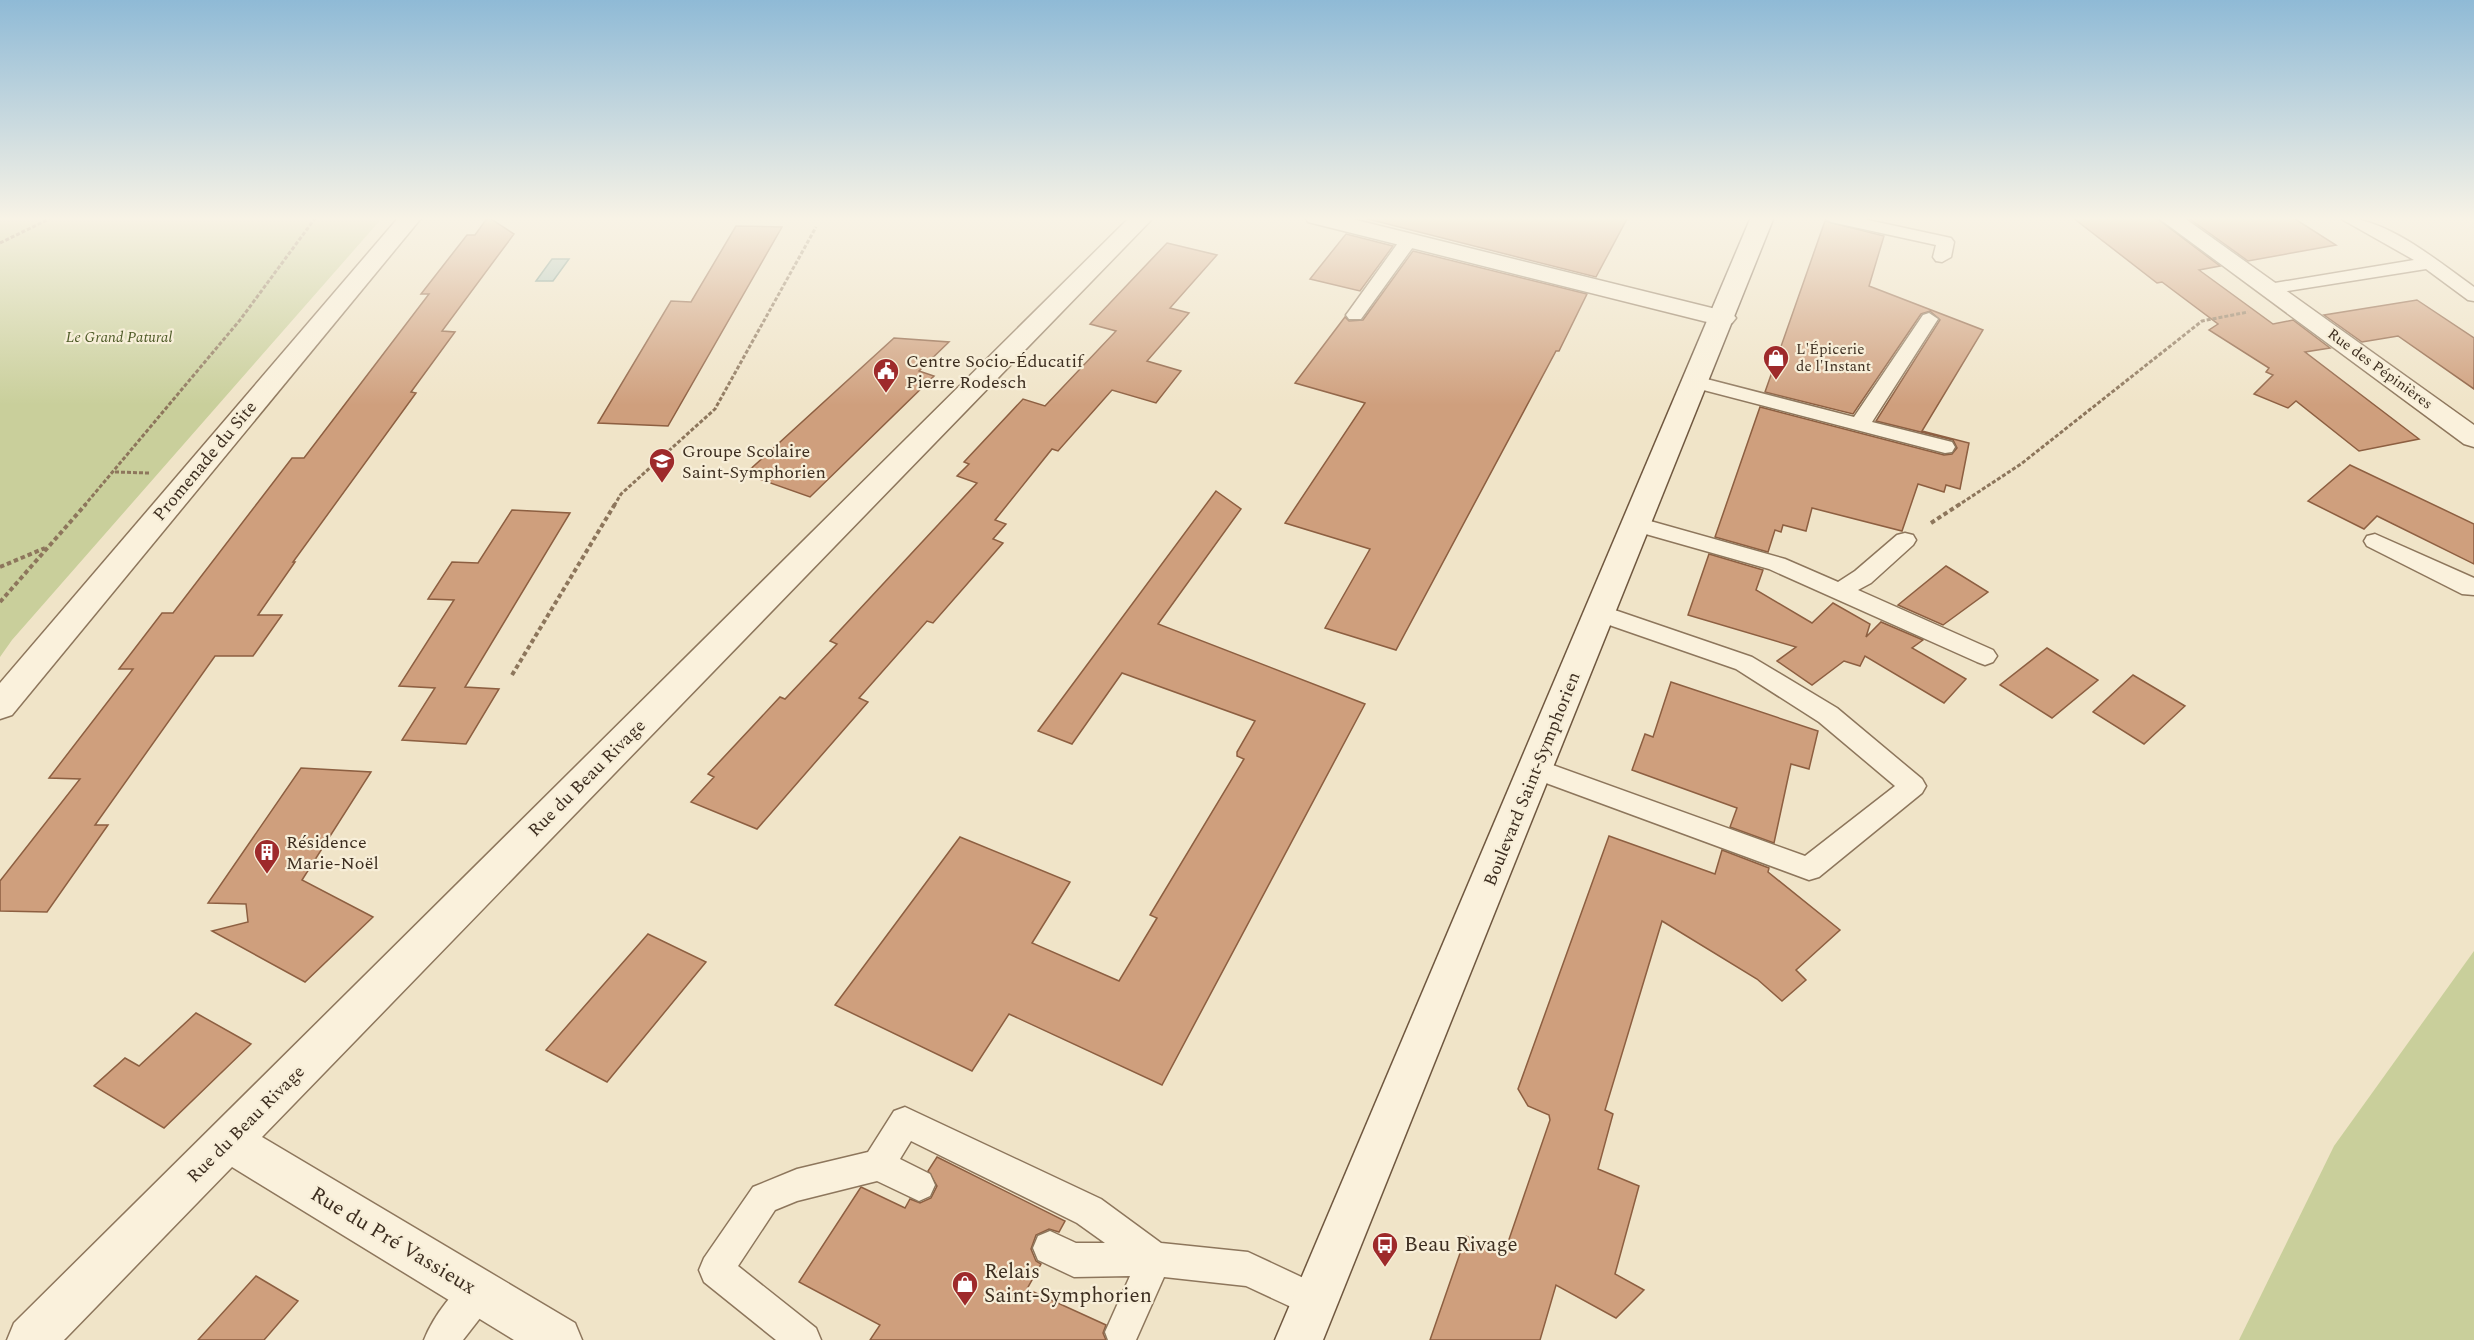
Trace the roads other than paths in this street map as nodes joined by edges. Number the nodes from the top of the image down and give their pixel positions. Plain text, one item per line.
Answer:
1 (358, 280) edge
2 (1081, 280) edge
3 (1381, 280) edge
4 (1568, 280) edge
5 (1738, 280) edge
6 (2256, 280) edge
7 (2327, 280) edge
8 (2452, 280) edge
9 (2269, 289) junction
10 (2474, 296) edge
11 (1355, 315) dead end
12 (1723, 318) junction
13 (1929, 319) dead end
14 (1695, 382) junction
15 (1860, 424) junction
16 (2474, 438) edge
17 (1945, 447) dead end
18 (1636, 524) junction
19 (1905, 540) road end
20 (2375, 541) dead end
21 (2474, 586) edge
22 (1841, 590) junction
23 (1600, 613) junction
24 (1985, 657) dead end
25 (0, 706) edge
26 (1536, 770) junction
27 (228, 1142) junction
28 (878, 1165) junction
29 (919, 1185) dead end
30 (1050, 1248) dead end
31 (1155, 1259) junction
32 (478, 1292) junction
33 (1315, 1301) junction
34 (1122, 1332) dead end
35 (31, 1340) edge
36 (441, 1340) edge
37 (558, 1340) edge
38 (804, 1340) edge
39 (1299, 1340) edge

1 - 25 street, Promenade du Site
2 - 27 street, Rue du Beau Rivage
3 - 11 lane
4 - 12 street
5 - 12 street, Boulevard Saint-Symphorien
6 - 9 street, Rue des Pépinières
7 - 9 lane
8 - 10 lane
9 - 16 street, Rue des Pépinières
12 - 14 street, Boulevard Saint-Symphorien
13 - 15 lane
14 - 15 lane
14 - 18 street, Boulevard Saint-Symphorien
15 - 17 lane
18 - 22 lane
18 - 23 street, Boulevard Saint-Symphorien
19 - 22 lane
20 - 21 lane
22 - 24 lane
23 - 26 street, Boulevard Saint-Symphorien
23 - 26 lane
26 - 33 street, Boulevard Saint-Symphorien
27 - 32 street, Rue du Pré Vassieux
27 - 35 street, Rue du Beau Rivage
28 - 29 lane
28 - 31 lane
28 - 38 lane
30 - 31 lane
31 - 33 lane
31 - 34 lane
32 - 36 lane
32 - 37 street, Rue du Pré Vassieux
33 - 39 street, Boulevard Saint-Symphorien

